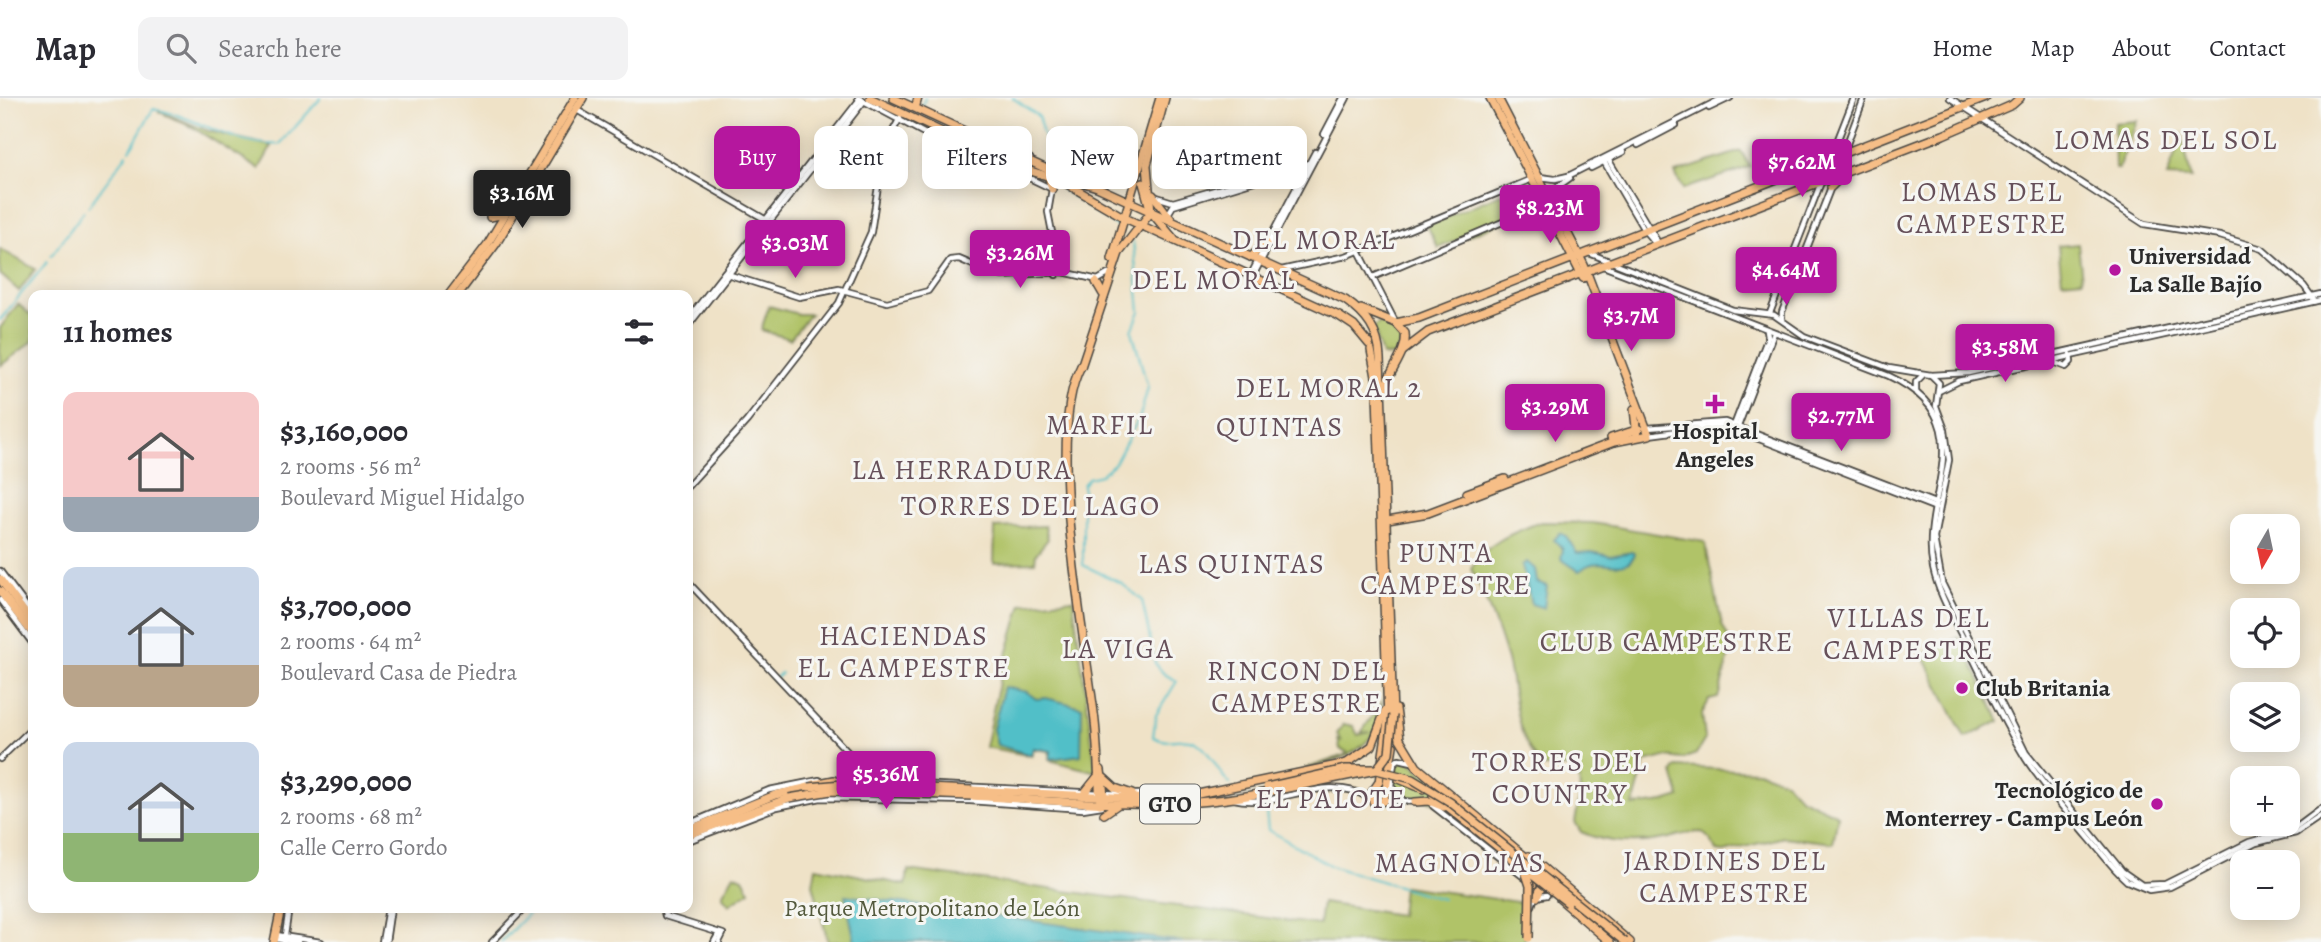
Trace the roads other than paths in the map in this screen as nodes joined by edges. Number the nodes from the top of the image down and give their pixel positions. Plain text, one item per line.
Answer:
1 (575, 98) edge
2 (583, 98) edge
3 (893, 98) edge
4 (901, 98) edge
5 (1163, 98) edge
6 (1345, 98) edge
7 (1490, 98) edge
8 (1498, 98) edge
9 (1723, 98) edge
10 (1731, 98) edge
11 (1854, 98) edge
12 (1864, 98) edge
13 (1950, 98) edge
14 (1986, 98) edge
15 (2020, 98) edge
16 (863, 99) edge
17 (2012, 102) edge
18 (885, 104) junction
19 (916, 104) edge
20 (1964, 107) junction
21 (573, 108) junction
22 (900, 118) junction
23 (1982, 119) junction
24 (930, 126) edge
25 (915, 128) junction
26 (922, 131) edge
27 (1843, 153) junction
28 (1830, 159) junction
29 (1605, 160) junction
30 (1310, 162) junction
31 (1141, 163) junction
32 (1307, 163) edge
33 (1307, 167) edge
34 (1847, 172) junction
35 (1046, 174) edge
36 (1835, 176) junction
37 (1535, 178) junction
38 (1822, 181) junction
39 (1758, 187) junction
40 (1831, 187) junction
41 (1052, 189) edge
42 (1077, 189) edge
43 (1097, 189) edge
44 (1101, 189) edge
45 (1220, 189) edge
46 (1226, 189) edge
47 (1294, 189) edge
48 (1150, 190) junction
49 (1290, 195) junction
50 (1091, 198) junction
51 (1763, 202) junction
52 (1127, 203) junction
53 (1548, 203) junction
54 (1147, 213) junction
55 (1285, 213) junction
56 (506, 214) junction
57 (490, 217) dead end
58 (1170, 218) junction
59 (767, 220) junction
60 (1123, 224) junction
61 (1180, 226) junction
62 (1140, 230) junction
63 (1647, 231) junction
64 (1197, 233) junction
65 (1266, 243) joint
66 (1569, 244) junction
67 (1184, 245) junction
68 (1660, 245) junction
69 (1359, 251) junction
70 (1587, 253) junction
71 (1576, 257) junction
72 (1612, 262) junction
73 (1256, 263) junction
74 (1559, 264) junction
75 (1603, 266) junction
76 (1278, 270) junction
77 (728, 271) junction
78 (1056, 273) junction
79 (1584, 273) junction
80 (1108, 274) junction
81 (1252, 275) junction
82 (1373, 277) junction
83 (743, 278) junction
84 (1103, 283) junction
85 (453, 290) edge
86 (462, 290) edge
87 (846, 290) junction
88 (2317, 298) edge
89 (1345, 300) junction
90 (1715, 306) junction
91 (693, 313) edge
92 (1768, 313) junction
93 (693, 319) edge
94 (1782, 319) junction
95 (1393, 322) junction
96 (1372, 327) junction
97 (1791, 327) junction
98 (1765, 329) junction
99 (1606, 331) junction
100 (1775, 333) junction
101 (1786, 337) junction
102 (1370, 347) junction
103 (1402, 352) junction
104 (2070, 353) junction
105 (1381, 358) junction
106 (2049, 361) junction
107 (1924, 374) junction
108 (1931, 375) junction
109 (1916, 393) junction
110 (1938, 393) junction
111 (1920, 398) junction
112 (1382, 399) junction
113 (1741, 418) junction
114 (1723, 425) junction
115 (1735, 427) junction
116 (1745, 429) junction
117 (1648, 431) junction
118 (1632, 434) junction
119 (1730, 435) dead end
120 (1384, 450) junction
121 (1391, 456) dead end
122 (693, 480) edge
123 (1937, 506) junction
124 (1384, 517) junction
125 (1397, 518) junction
126 (1387, 534) junction
127 (0, 571) edge
128 (0, 579) edge
129 (693, 587) edge
130 (0, 591) edge
131 (0, 600) edge
132 (1387, 602) junction
133 (28, 608) edge
134 (28, 623) edge
135 (28, 624) edge
136 (28, 637) edge
137 (1387, 704) junction
138 (1394, 714) junction
139 (28, 732) edge
140 (1392, 758) junction
141 (0, 759) edge
142 (1402, 759) junction
143 (857, 765) junction
144 (1415, 765) junction
145 (1308, 773) junction
146 (838, 780) junction
147 (864, 780) junction
148 (875, 780) junction
149 (890, 781) junction
150 (1379, 782) junction
151 (1420, 783) junction
152 (1009, 787) junction
153 (1315, 788) junction
154 (796, 790) junction
155 (1102, 790) junction
156 (1086, 792) junction
157 (976, 793) junction
158 (1132, 794) joint
159 (1198, 794) junction
160 (1229, 795) junction
161 (1267, 795) junction
162 (843, 797) junction
163 (1214, 797) junction
164 (2057, 797) junction
165 (887, 798) junction
166 (1370, 798) junction
167 (1034, 800) junction
168 (1384, 800) junction
169 (1404, 800) junction
170 (1415, 802) junction
171 (753, 804) junction
172 (1010, 804) junction
173 (1118, 805) junction
174 (730, 807) junction
175 (1054, 807) junction
176 (2321, 809) edge
177 (1104, 814) dead end
178 (752, 816) junction
179 (2321, 816) edge
180 (729, 819) junction
181 (1481, 819) junction
182 (693, 822) edge
183 (711, 824) junction
184 (693, 831) edge
185 (693, 839) edge
186 (1495, 844) junction
187 (1527, 865) junction
188 (1544, 881) junction
189 (1560, 881) junction
190 (1530, 882) junction
191 (1556, 893) junction
192 (1546, 894) joint
193 (1536, 897) junction
194 (1532, 907) junction
195 (284, 913) edge
196 (389, 913) edge
197 (520, 913) edge
198 (665, 913) edge
199 (280, 939) edge
200 (1529, 941) edge
201 (298, 942) edge
202 (321, 942) edge
203 (384, 942) edge
204 (492, 942) edge
205 (717, 942) edge
206 (1610, 942) edge
207 (1616, 942) edge
208 (1628, 942) edge

1 - 21 main road
2 - 21 main road
3 - 19 main road
4 - 19 street
5 - 31 main road
5 - 48 main road
6 - 30 street
7 - 37 main road
8 - 37 main road
9 - 29 street
10 - 29 street
11 - 28 street
12 - 27 street
13 - 20 street
14 - 20 main road
15 - 17 main road
16 - 18 main road
16 - 22 street
16 - 59 street
17 - 23 main road
18 - 24 main road
18 - 25 main road
19 - 35 main road
20 - 23 street
20 - 27 main road
21 - 56 main road
21 - 59 street
21 - 86 main road
22 - 25 street
22 - 87 street
23 - 34 main road
23 - 88 street
25 - 26 street
27 - 28 main road
27 - 36 street
28 - 38 street
28 - 39 main road
29 - 37 street
29 - 53 street
29 - 63 street
30 - 32 street
30 - 33 street
30 - 55 street
31 - 52 main road
31 - 54 main road
34 - 36 main road
34 - 40 main road
36 - 38 main road
36 - 40 street
37 - 53 main road
37 - 69 street
38 - 51 main road
38 - 92 street
39 - 51 main road
39 - 63 main road
40 - 94 street
41 - 78 street
42 - 50 main road
43 - 50 main road
44 - 52 main road
45 - 48 street
46 - 58 street
47 - 49 street
48 - 54 main road
48 - 58 main road
49 - 55 street
49 - 65 street
50 - 60 main road
51 - 68 main road
52 - 54 main road
52 - 60 main road
53 - 66 main road
53 - 82 street
54 - 61 main road
54 - 62 main road
54 - 67 main road
55 - 73 street
56 - 57 main road
56 - 85 main road
58 - 61 main road
59 - 77 street
60 - 62 main road
60 - 80 main road
61 - 64 main road
62 - 67 main road
62 - 84 main road
63 - 68 street
63 - 70 main road
64 - 67 main road
64 - 73 main road
65 - 73 main road
66 - 70 main road
66 - 71 main road
66 - 74 main road
67 - 81 main road
68 - 72 main road
69 - 76 street
69 - 82 street
70 - 71 main road
70 - 72 street
71 - 74 main road
71 - 79 main road
72 - 75 main road
72 - 90 street
73 - 76 main road
73 - 81 street
74 - 95 main road
75 - 79 main road
75 - 90 street
76 - 89 main road
77 - 83 street
77 - 83 street
77 - 91 street
77 - 93 street
78 - 80 street
78 - 84 street
78 - 87 street
79 - 99 main road
79 - 103 main road
80 - 84 main road
81 - 102 main road
82 - 95 street
83 - 87 street
84 - 155 main road
87 - 122 street
88 - 104 street
89 - 95 main road
89 - 96 main road
90 - 92 street
90 - 98 street
92 - 94 street
92 - 98 street
94 - 97 street
95 - 96 main road
95 - 103 main road
96 - 102 main road
96 - 105 main road
97 - 101 street
97 - 107 street
98 - 100 street
98 - 115 street
99 - 117 main road
99 - 118 main road
100 - 101 street
100 - 113 street
101 - 109 street
102 - 105 main road
102 - 124 main road
103 - 105 main road
103 - 112 main road
104 - 106 street
104 - 106 street
104 - 108 street
105 - 112 main road
106 - 110 street
107 - 108 street
107 - 109 street
108 - 110 street
109 - 111 street
110 - 111 street
110 - 123 street
111 - 123 street
112 - 120 main road
113 - 115 street
113 - 116 street
114 - 115 street
114 - 117 street
114 - 119 street
115 - 116 street
115 - 117 street
115 - 123 street
116 - 123 street
117 - 118 main road
118 - 125 main road
120 - 121 main road
120 - 124 main road
123 - 164 street
124 - 125 main road
124 - 126 main road
124 - 132 main road
125 - 126 main road
126 - 132 main road
127 - 133 street
128 - 134 main road
129 - 143 street
130 - 135 main road
131 - 136 street
132 - 137 main road
132 - 138 main road
137 - 145 main road
137 - 150 main road
138 - 140 main road
138 - 144 main road
138 - 161 main road, bridge
139 - 141 street
140 - 142 main road
140 - 150 main road
140 - 168 main road
142 - 144 street
142 - 169 street
143 - 147 street
143 - 148 street
144 - 181 main road
145 - 153 main road
145 - 160 main road
146 - 147 street
146 - 154 main road
146 - 162 street
146 - 174 street
147 - 148 street
148 - 149 street
149 - 152 street
149 - 165 street
150 - 166 main road
151 - 160 main road, GTO, bridge
151 - 187 main road, bridge
151 - 208 main road, GTO, bridge
152 - 156 street
152 - 157 main road
153 - 161 street
153 - 166 street
154 - 157 main road, GTO, bridge
154 - 171 main road, GTO
155 - 156 main road
155 - 156 street
155 - 157 main road, GTO
155 - 158 main road
155 - 163 main road, GTO
155 - 167 main road, GTO
155 - 173 main road, GTO
155 - 175 street
157 - 167 main road, GTO
157 - 172 main road
157 - 180 main road, GTO, bridge
158 - 159 street
159 - 160 main road
159 - 163 main road
160 - 161 main road, GTO
160 - 161 street
160 - 163 main road, GTO
160 - 173 main road, GTO
161 - 186 main road, GTO, bridge
162 - 165 street
162 - 178 street
164 - 176 street
164 - 179 street
165 - 172 street
166 - 168 main road
167 - 175 main road
168 - 169 street
169 - 170 street
170 - 186 main road
170 - 190 street
171 - 174 main road
171 - 183 main road, GTO
172 - 175 street
173 - 177 main road
174 - 182 street
174 - 183 main road
178 - 180 main road
178 - 185 street
180 - 183 main road, GTO
181 - 187 main road
181 - 189 main road
183 - 184 main road, GTO
186 - 187 main road, GTO, bridge
187 - 190 main road
187 - 191 main road, GTO, bridge
187 - 200 main road, bridge
188 - 189 main road
188 - 192 main road
188 - 193 main road
189 - 208 main road
190 - 194 street
190 - 200 street
191 - 206 main road, bridge
191 - 207 main road, GTO, bridge
192 - 193 street
193 - 194 street
194 - 200 street
195 - 199 main road
196 - 203 street
197 - 204 street
198 - 205 street
199 - 201 street
199 - 202 street

